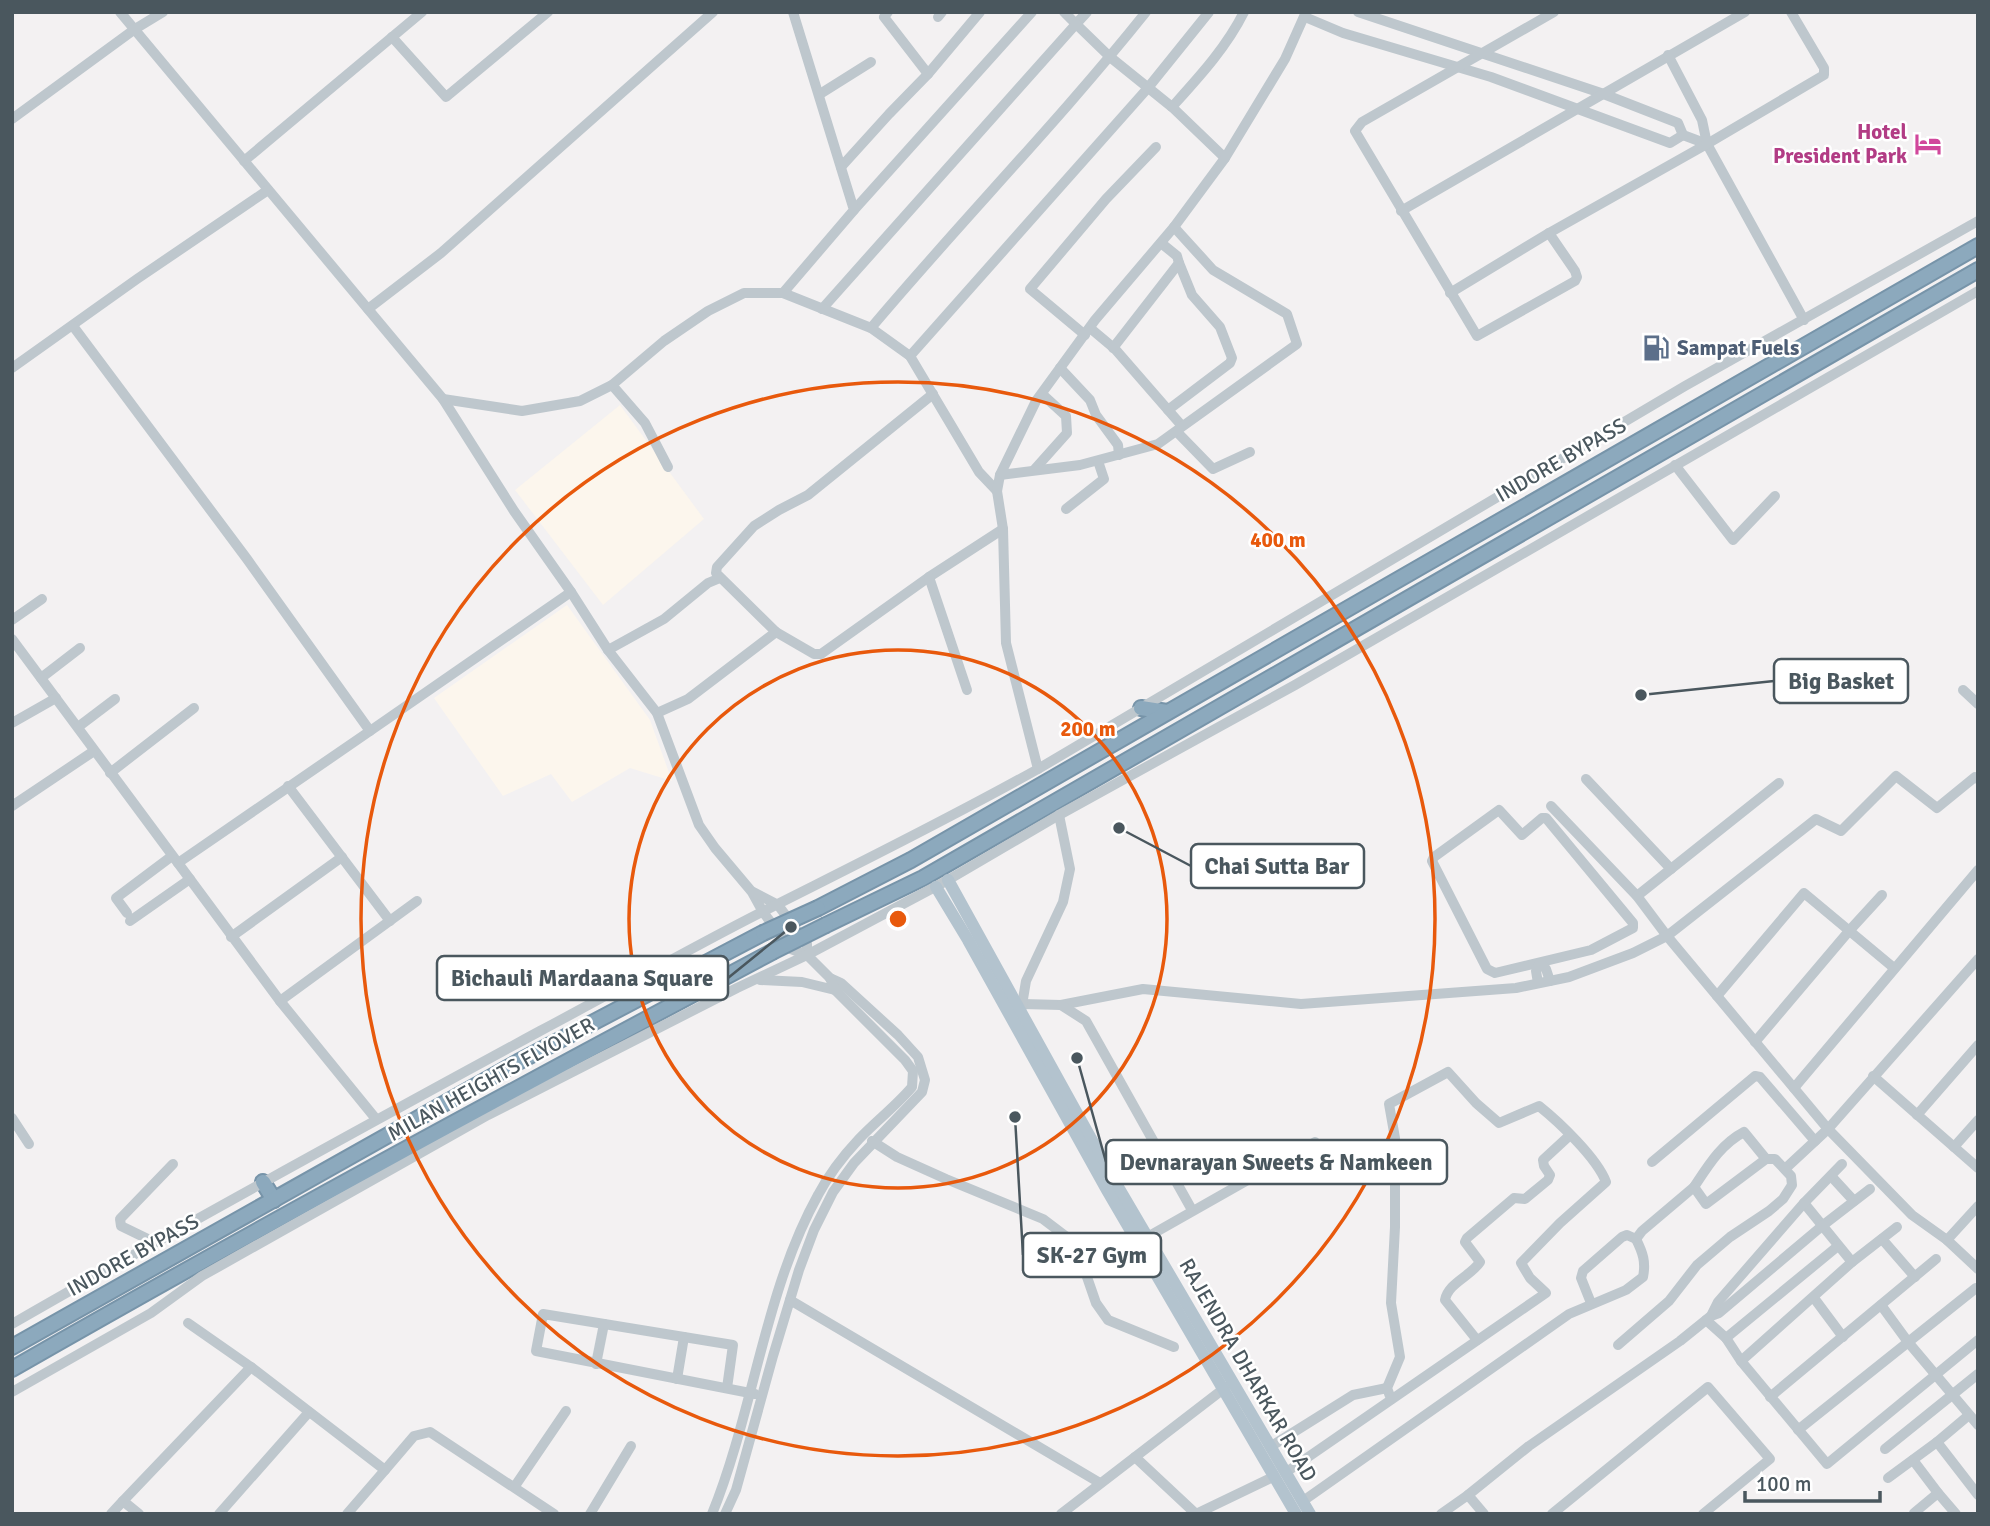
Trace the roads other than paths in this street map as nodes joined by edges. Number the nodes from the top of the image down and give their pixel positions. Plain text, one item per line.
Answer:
1 (120, 12) edge
2 (163, 12) edge
3 (422, 12) edge
4 (548, 12) edge
5 (713, 12) edge
6 (793, 12) edge
7 (980, 12) edge
8 (1032, 12) edge
9 (1064, 12) edge
10 (1087, 12) edge
11 (1146, 12) edge
12 (1209, 12) edge
13 (1244, 12) edge
14 (1553, 12) edge
15 (1745, 12) edge
16 (1791, 12) edge
17 (1362, 13) edge
18 (884, 14) edge
19 (1306, 15) edge
20 (1076, 24) junction
21 (135, 29) junction
22 (392, 37) junction
23 (1481, 54) junction
24 (1668, 55) junction
25 (1110, 57) junction
26 (871, 62) dead end
27 (1460, 67) junction
28 (928, 74) junction
29 (1147, 89) junction
30 (1601, 93) junction
31 (820, 94) junction
32 (1172, 107) junction
33 (1575, 109) junction
34 (12, 118) edge
35 (1683, 135) junction
36 (1707, 144) junction
37 (1156, 147) dead end
38 (1225, 158) junction
39 (244, 161) junction
40 (841, 167) junction
41 (268, 190) junction
42 (854, 210) junction
43 (1401, 211) junction
44 (1978, 221) edge
45 (1174, 227) junction
46 (1549, 233) junction
47 (1161, 243) junction
48 (1978, 246) edge
49 (1179, 263) junction
50 (1978, 270) edge
51 (1978, 291) edge
52 (783, 293) junction
53 (1450, 293) junction
54 (368, 309) junction
55 (822, 309) junction
56 (1804, 320) junction
57 (73, 326) junction
58 (872, 328) junction
59 (1087, 332) junction
60 (1113, 348) junction
61 (910, 356) junction
62 (12, 368) edge
63 (1060, 368) junction
64 (612, 385) junction
65 (933, 394) junction
66 (1041, 394) junction
67 (443, 399) junction
68 (1168, 410) junction
69 (1179, 429) junction
70 (1250, 452) dead end
71 (1119, 455) junction
72 (1098, 461) junction
73 (1675, 465) junction
74 (668, 467) dead end
75 (1034, 470) junction
76 (1000, 475) junction
77 (997, 491) junction
78 (1775, 496) dead end
79 (1066, 509) dead end
80 (1003, 530) junction
81 (929, 576) junction
82 (720, 578) junction
83 (571, 592) junction
84 (42, 599) dead end
85 (12, 620) edge
86 (776, 632) junction
87 (12, 639) edge
88 (80, 648) dead end
89 (608, 650) junction
90 (41, 678) junction
91 (1964, 690) dead end
92 (967, 691) dead end
93 (56, 698) junction
94 (115, 699) dead end
95 (1978, 704) edge
96 (194, 708) dead end
97 (1141, 708) junction
98 (1216, 709) joint
99 (1167, 712) junction
100 (657, 713) junction
101 (12, 723) edge
102 (78, 727) junction
103 (370, 731) junction
104 (1170, 735) junction
105 (1178, 749) junction
106 (94, 751) junction
107 (1038, 769) junction
108 (110, 773) junction
109 (1586, 779) dead end
110 (1978, 779) edge
111 (1779, 783) dead end
112 (288, 786) junction
113 (12, 806) edge
114 (1551, 806) dead end
115 (1059, 815) junction
116 (342, 857) junction
117 (175, 859) junction
118 (1671, 869) junction
119 (1978, 870) edge
120 (190, 879) junction
121 (948, 880) junction
122 (936, 887) junction
123 (752, 892) junction
124 (1882, 895) dead end
125 (1637, 896) junction
126 (416, 901) dead end
127 (778, 905) junction
128 (763, 912) junction
129 (390, 921) junction
130 (1849, 931) junction
131 (1667, 936) junction
132 (231, 937) junction
133 (1583, 952) junction
134 (807, 955) junction
135 (1978, 959) edge
136 (1540, 963) junction
137 (1894, 968) junction
138 (1591, 969) junction
139 (830, 978) junction
140 (754, 981) junction
141 (1550, 981) junction
142 (1538, 983) junction
143 (835, 990) junction
144 (1717, 996) junction
145 (280, 1001) junction
146 (1061, 1005) junction
147 (1019, 1012) junction
148 (1755, 1042) junction
149 (1978, 1045) edge
150 (1873, 1076) junction
151 (1794, 1088) junction
152 (1917, 1115) junction
153 (12, 1118) edge
154 (376, 1119) junction
155 (1978, 1120) edge
156 (1828, 1129) junction
157 (1569, 1136) junction
158 (872, 1141) junction
159 (1815, 1141) junction
160 (1315, 1142) dead end
161 (29, 1144) dead end
162 (1954, 1147) junction
163 (1766, 1159) junction
164 (1652, 1162) dead end
165 (173, 1164) dead end
166 (1842, 1164) dead end
167 (1786, 1168) junction
168 (1978, 1168) edge
169 (1831, 1176) junction
170 (263, 1182) junction
171 (1694, 1187) junction
172 (1870, 1189) dead end
173 (274, 1200) junction
174 (1854, 1202) junction
175 (1804, 1203) junction
176 (1978, 1206) edge
177 (1192, 1210) junction
178 (1822, 1226) junction
179 (1897, 1227) dead end
180 (1142, 1239) junction
181 (1636, 1239) junction
182 (1882, 1239) junction
183 (1947, 1240) junction
184 (154, 1242) junction
185 (1838, 1246) junction
186 (1936, 1259) dead end
187 (215, 1262) junction
188 (1852, 1262) junction
189 (1978, 1269) edge
190 (1915, 1277) junction
191 (156, 1286) joint
192 (1976, 1288) edge
193 (1814, 1298) junction
194 (790, 1300) junction
195 (1591, 1303) junction
196 (1881, 1305) junction
197 (773, 1313) junction
198 (785, 1316) junction
199 (1708, 1318) junction
200 (188, 1323) dead end
201 (12, 1324) edge
202 (604, 1324) junction
203 (684, 1337) junction
204 (1843, 1337) junction
205 (1726, 1338) junction
206 (1477, 1340) junction
207 (1978, 1340) edge
208 (1908, 1342) junction
209 (1618, 1345) dead end
210 (1174, 1346) dead end
211 (12, 1347) edge
212 (1741, 1361) junction
213 (596, 1364) junction
214 (251, 1367) junction
215 (12, 1369) edge
216 (1936, 1374) junction
217 (1978, 1374) edge
218 (677, 1379) junction
219 (1227, 1386) junction
220 (727, 1388) junction
221 (1387, 1388) junction
222 (12, 1392) edge
223 (751, 1393) junction
224 (1953, 1394) junction
225 (762, 1396) junction
226 (1770, 1397) junction
227 (1391, 1399) junction
228 (566, 1411) dead end
229 (309, 1412) junction
230 (1969, 1415) junction
231 (1978, 1425) edge
232 (1798, 1430) junction
233 (1937, 1442) junction
234 (631, 1446) dead end
235 (1270, 1447) junction
236 (1885, 1449) dead end
237 (1135, 1457) junction
238 (1913, 1460) junction
239 (385, 1470) junction
240 (1279, 1475) junction
241 (1888, 1478) dead end
242 (1100, 1483) junction
243 (515, 1486) junction
244 (1938, 1493) junction
245 (1468, 1495) junction
246 (1978, 1495) edge
247 (122, 1501) junction
248 (1303, 1501) junction
249 (1563, 1503) junction
250 (1914, 1513) edge
251 (111, 1514) edge
252 (139, 1514) edge
253 (219, 1514) edge
254 (347, 1514) edge
255 (554, 1514) edge
256 (590, 1514) edge
257 (712, 1514) edge
258 (725, 1514) edge
259 (1060, 1514) edge
260 (1296, 1514) edge
261 (1310, 1514) edge
262 (1441, 1514) edge
263 (1484, 1514) edge
264 (1552, 1514) edge
265 (1571, 1514) edge
266 (1703, 1514) edge
267 (1956, 1514) edge

1 - 21 street
2 - 21 street
3 - 22 street
4 - 22 street
5 - 54 street
6 - 31 street
7 - 28 street
8 - 42 street
9 - 20 street
10 - 20 street
11 - 25 street
12 - 29 street
13 - 32 street
14 - 23 street
15 - 24 street
16 - 36 street
17 - 23 street
18 - 28 street
19 - 27 street
19 - 38 street
20 - 25 street
20 - 55 street
21 - 34 street
21 - 39 street
22 - 39 street
23 - 27 street
23 - 30 street
24 - 30 street
24 - 36 street
25 - 29 street
25 - 58 street
26 - 31 street
27 - 33 street
27 - 43 street
28 - 40 street
29 - 32 street
29 - 61 street
30 - 33 street
30 - 35 street
31 - 40 street
32 - 38 street
33 - 35 street
33 - 43 street
35 - 36 street
36 - 46 street
36 - 56 street
37 - 59 street
38 - 45 street
39 - 41 street
40 - 42 street
41 - 54 street
41 - 57 street
42 - 52 street
43 - 53 street
44 - 56 street
45 - 47 street
45 - 69 street
46 - 53 street
46 - 53 street
47 - 49 street
47 - 59 street
48 - 99 highway, INDORE BYPASS
49 - 60 street
49 - 68 street
50 - 98 highway, INDORE BYPASS
51 - 73 street
52 - 55 street
52 - 64 street
54 - 67 street
55 - 58 street
56 - 97 street
57 - 62 street
57 - 103 street
58 - 61 street
59 - 60 street
59 - 63 street
60 - 68 street
61 - 65 street
63 - 66 street
63 - 71 street
64 - 67 street
64 - 74 street
65 - 77 street
65 - 82 street
66 - 75 street
66 - 76 street
67 - 83 street
68 - 69 street
69 - 70 street
69 - 71 street
71 - 72 street
72 - 75 street
72 - 79 street
73 - 78 street
73 - 105 street
75 - 76 street
76 - 77 street
77 - 80 street
80 - 81 street
80 - 107 street
81 - 86 street
81 - 92 street
82 - 86 street
82 - 89 street
83 - 89 street
83 - 103 street
84 - 85 street
86 - 100 street
87 - 90 street
88 - 90 street
89 - 100 street
90 - 93 street
91 - 95 street
93 - 101 street
93 - 102 street
94 - 102 street
96 - 108 street
97 - 99 highway
97 - 107 street
98 - 104 highway, MILAN HEIGHTS FLYOVER
99 - 173 highway, MILAN HEIGHTS FLYOVER, bridge
100 - 123 street
102 - 106 street
103 - 112 street
104 - 105 highway
104 - 187 highway, MILAN HEIGHTS FLYOVER, bridge
105 - 115 street
106 - 108 street
106 - 113 street
107 - 127 street
108 - 117 street
109 - 118 street
110 - 131 street
111 - 118 street
112 - 116 street
112 - 117 street
114 - 125 street
115 - 121 street
115 - 147 street
116 - 129 street
116 - 132 street
117 - 120 street
117 - 120 street
118 - 125 street
119 - 137 street
120 - 132 street
121 - 122 street
121 - 147 main road, RAJENDRA DHARKAR ROAD
122 - 134 street
122 - 147 main road, RAJENDRA DHARKAR ROAD
123 - 127 street
123 - 128 street
124 - 130 street
125 - 131 street
126 - 129 street
127 - 128 street
127 - 134 street
128 - 134 street
128 - 154 street
129 - 145 street
130 - 137 street
130 - 144 street
130 - 148 street
131 - 138 street
131 - 144 street
132 - 145 street
133 - 136 street
133 - 136 street
133 - 138 street
134 - 139 street
134 - 140 street
135 - 150 street
136 - 141 street
136 - 142 street
137 - 151 street
138 - 141 street
139 - 143 street
139 - 158 street
140 - 143 street
140 - 187 street
141 - 142 street
142 - 146 street
143 - 197 street
144 - 148 street
145 - 154 street
146 - 147 street
146 - 177 street
147 - 180 main road, RAJENDRA DHARKAR ROAD
148 - 151 street
149 - 152 street
150 - 152 street
150 - 156 street
151 - 156 street
152 - 162 street
153 - 161 street
154 - 170 street
155 - 162 street
156 - 159 street
156 - 183 street
157 - 206 street
157 - 206 street
157 - 221 street
158 - 194 street
158 - 210 street
159 - 164 street
159 - 167 street
160 - 177 street
162 - 168 street
163 - 167 street
163 - 171 street
163 - 171 street
165 - 184 street
166 - 169 street
167 - 209 street
169 - 174 street
169 - 175 street
170 - 173 highway
170 - 184 street
171 - 181 street
172 - 174 street
173 - 211 highway, INDORE BYPASS
174 - 178 street
175 - 178 street
175 - 199 street
176 - 183 street
177 - 180 street
178 - 185 street
178 - 199 street
179 - 182 street
180 - 219 main road, RAJENDRA DHARKAR ROAD
181 - 195 street
181 - 195 street
182 - 188 street
182 - 190 street
183 - 189 street
184 - 201 street
185 - 188 street
185 - 205 street
186 - 190 street
187 - 191 highway, MILAN HEIGHTS FLYOVER
187 - 222 street
188 - 193 street
190 - 196 street
191 - 215 highway, INDORE BYPASS
192 - 208 street
193 - 204 street
193 - 212 street
194 - 198 street
194 - 242 street
195 - 248 street
196 - 204 street
196 - 208 street
197 - 198 street
197 - 223 street
198 - 225 street
199 - 205 street
199 - 245 street
200 - 214 street
202 - 203 street
202 - 213 street
202 - 213 street
203 - 218 street
203 - 220 street
204 - 226 street
205 - 212 street
206 - 227 street
207 - 216 street
208 - 216 street
208 - 232 street
212 - 226 street
213 - 218 street
214 - 229 street
214 - 247 street
216 - 224 street
216 - 232 street
217 - 224 street
218 - 220 street
219 - 235 main road, RAJENDRA DHARKAR ROAD
219 - 237 street
219 - 240 main road, RAJENDRA DHARKAR ROAD
220 - 223 street
221 - 227 street
221 - 235 street
223 - 225 street
223 - 257 street
224 - 230 street
224 - 236 street
225 - 258 street
226 - 232 street
227 - 240 street
228 - 243 street
229 - 239 street
229 - 253 street
230 - 231 street
230 - 233 street
233 - 238 street
233 - 246 street
234 - 256 street
235 - 240 main road, RAJENDRA DHARKAR ROAD
237 - 240 street
237 - 242 street
238 - 241 street
238 - 244 street
239 - 243 street
239 - 254 street
240 - 248 main road, RAJENDRA DHARKAR ROAD
240 - 260 main road, RAJENDRA DHARKAR ROAD
242 - 259 street
243 - 255 street
244 - 250 street
244 - 267 street
245 - 262 street
245 - 263 street
247 - 251 street
247 - 252 street
248 - 261 main road, RAJENDRA DHARKAR ROAD
249 - 264 street
249 - 265 street
249 - 266 street

